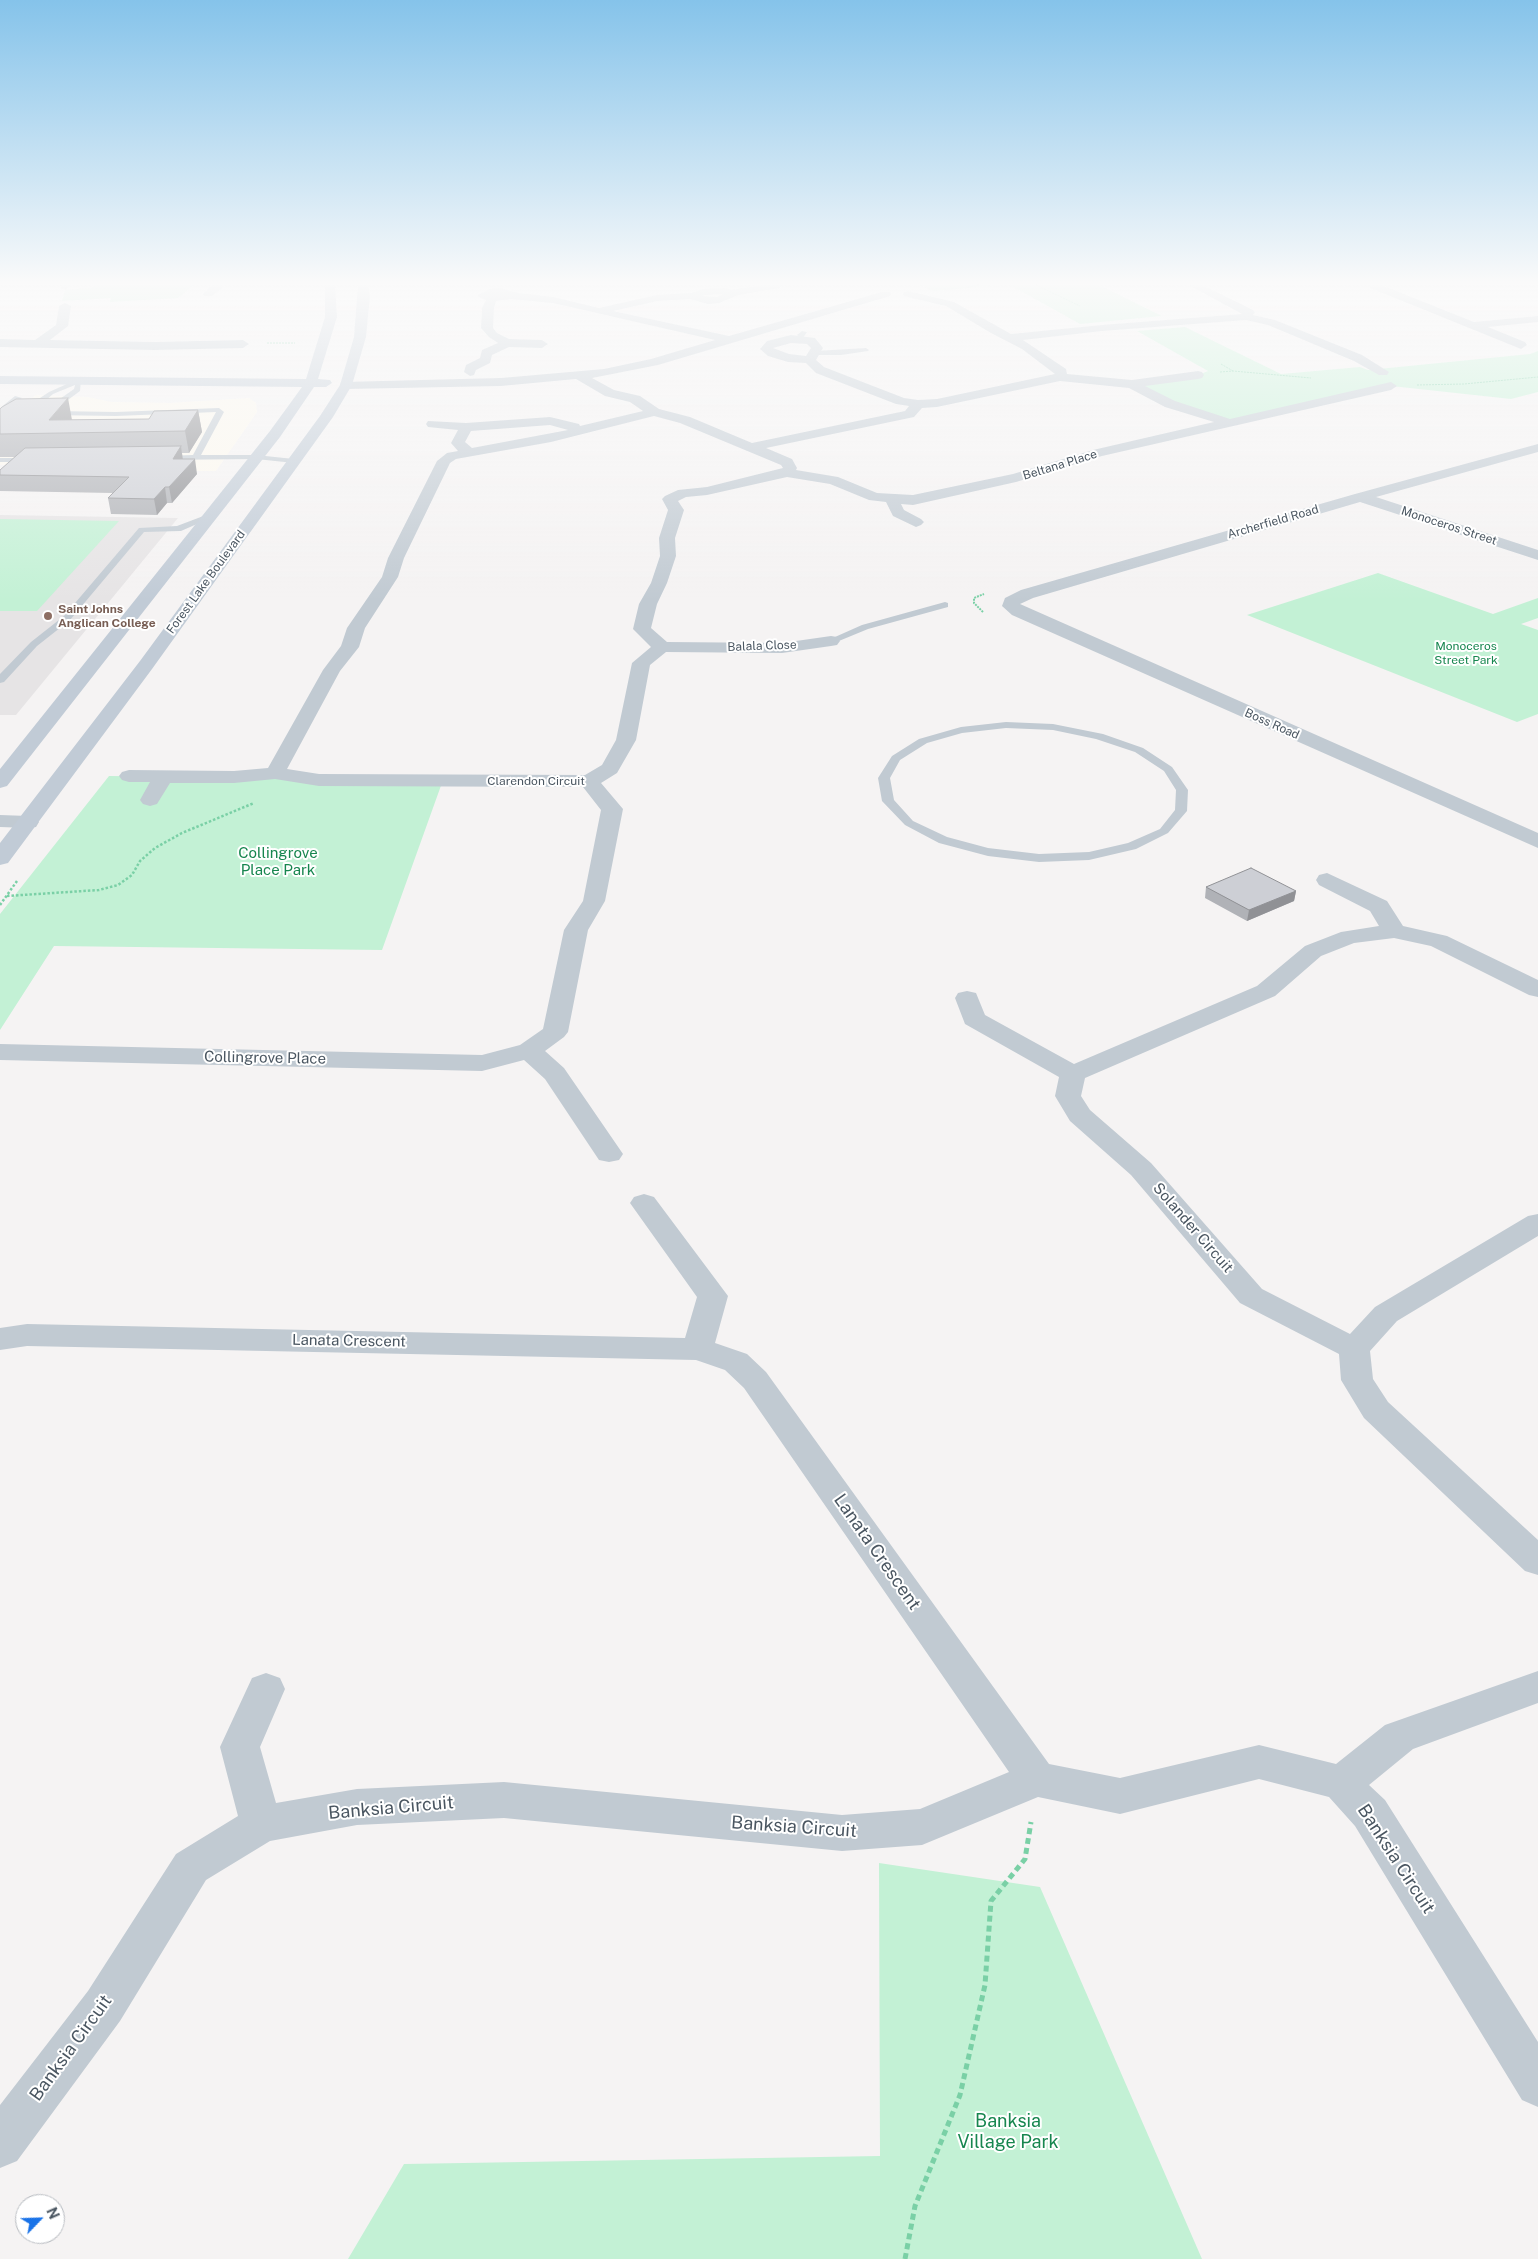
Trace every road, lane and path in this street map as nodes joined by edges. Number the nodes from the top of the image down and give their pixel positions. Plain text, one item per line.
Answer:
1 (55, 390) edge
2 (71, 390) edge
3 (257, 390) edge
4 (304, 390) edge
5 (343, 390) edge
6 (605, 390) edge
7 (637, 390) edge
8 (873, 390) edge
9 (999, 390) edge
10 (1143, 390) edge
11 (1372, 390) edge
12 (1290, 397) dead end
13 (18, 398) edge
14 (635, 399) junction
15 (918, 404) junction
16 (1314, 404) junction
17 (39, 412) junction
18 (654, 412) junction
19 (53, 413) junction
20 (0, 414) edge
21 (116, 414) junction
22 (26, 415) edge
23 (9, 416) edge
24 (284, 422) junction
25 (1230, 423) junction
26 (433, 424) dead end
27 (107, 425) edge
28 (466, 426) junction
29 (201, 428) dead end
30 (211, 428) junction
31 (581, 430) junction
32 (751, 447) junction
33 (1538, 448) edge
34 (468, 452) junction
35 (196, 457) junction
36 (157, 458) edge
37 (0, 460) edge
38 (39, 460) edge
39 (254, 461) junction
40 (294, 461) junction
41 (787, 473) junction
42 (1360, 497) junction
43 (892, 500) junction
44 (209, 517) junction
45 (916, 522) dead end
46 (1538, 555) edge
47 (990, 591) dead end
48 (1011, 602) joint
49 (946, 605) dead end
50 (983, 612) dead end
51 (830, 641) joint
52 (662, 647) junction
53 (0, 680) edge
54 (961, 730) joint
55 (276, 773) junction
56 (129, 776) dead end
57 (163, 777) junction
58 (0, 782) edge
59 (589, 782) junction
60 (150, 800) dead end
61 (0, 821) edge
62 (28, 822) junction
63 (1538, 841) edge
64 (0, 858) edge
65 (1327, 880) dead end
66 (0, 905) edge
67 (1394, 931) junction
68 (1538, 990) edge
69 (967, 998) dead end
70 (0, 1052) edge
71 (529, 1052) junction
72 (1073, 1074) junction
73 (609, 1154) dead end
74 (644, 1203) dead end
75 (1538, 1224) edge
76 (0, 1340) edge
77 (698, 1348) junction
78 (1354, 1349) junction
79 (1538, 1562) edge
80 (1538, 1687) edge
81 (266, 1689) dead end
82 (1037, 1779) junction
83 (1342, 1784) junction
84 (261, 1824) junction
85 (1538, 2084) edge
86 (0, 2144) edge
87 (905, 2259) edge

1 - 17 lane
2 - 19 lane
3 - 24 main road
4 - 24 main road
5 - 40 main road, Forest Lake Boulevard
6 - 14 street
7 - 14 street
8 - 15 street
9 - 15 street
10 - 25 street
11 - 16 street, Beltana Place
12 - 16 street, Beltana Place
13 - 20 lane
14 - 18 street
15 - 32 street
16 - 25 street, Beltana Place
17 - 19 lane
17 - 22 lane
18 - 31 street
18 - 32 street
19 - 21 lane
20 - 23 lane
21 - 27 lane
21 - 30 lane
24 - 39 main road
25 - 43 street, Beltana Place
26 - 28 street
28 - 31 street
28 - 34 street
29 - 30 lane
30 - 35 lane
31 - 34 street
32 - 41 street
33 - 42 street, Archerfield Road
34 - 55 street
35 - 36 lane
35 - 39 lane
37 - 38 lane
39 - 40 lane
39 - 44 main road
40 - 62 main road, Forest Lake Boulevard
41 - 43 street, Beltana Place
41 - 52 street
42 - 46 street, Monoceros Street
42 - 48 street, Archerfield Road
43 - 45 street
44 - 53 lane
44 - 58 main road
47 - 50 path
48 - 63 street, Boss Road
49 - 51 lane, Balala Close
51 - 52 street, Balala Close
52 - 59 street, Clarendon Circuit
54 - 54 lane
55 - 57 street, Clarendon Circuit
55 - 59 street, Clarendon Circuit
55 - 66 path
56 - 57 street, Clarendon Circuit
57 - 60 street
59 - 71 street, Collingrove Place
61 - 62 street
62 - 64 main road, Forest Lake Boulevard
65 - 67 street
67 - 68 street
67 - 72 street
69 - 72 street
70 - 71 street, Collingrove Place
71 - 73 street
72 - 78 street, Solander Circuit
74 - 77 street
75 - 78 street
76 - 77 street, Lanata Crescent
77 - 82 street, Lanata Crescent
78 - 79 street
80 - 83 street
81 - 84 street
82 - 83 street
82 - 84 street, Banksia Circuit
82 - 87 path
83 - 85 street, Banksia Circuit
84 - 86 street, Banksia Circuit

